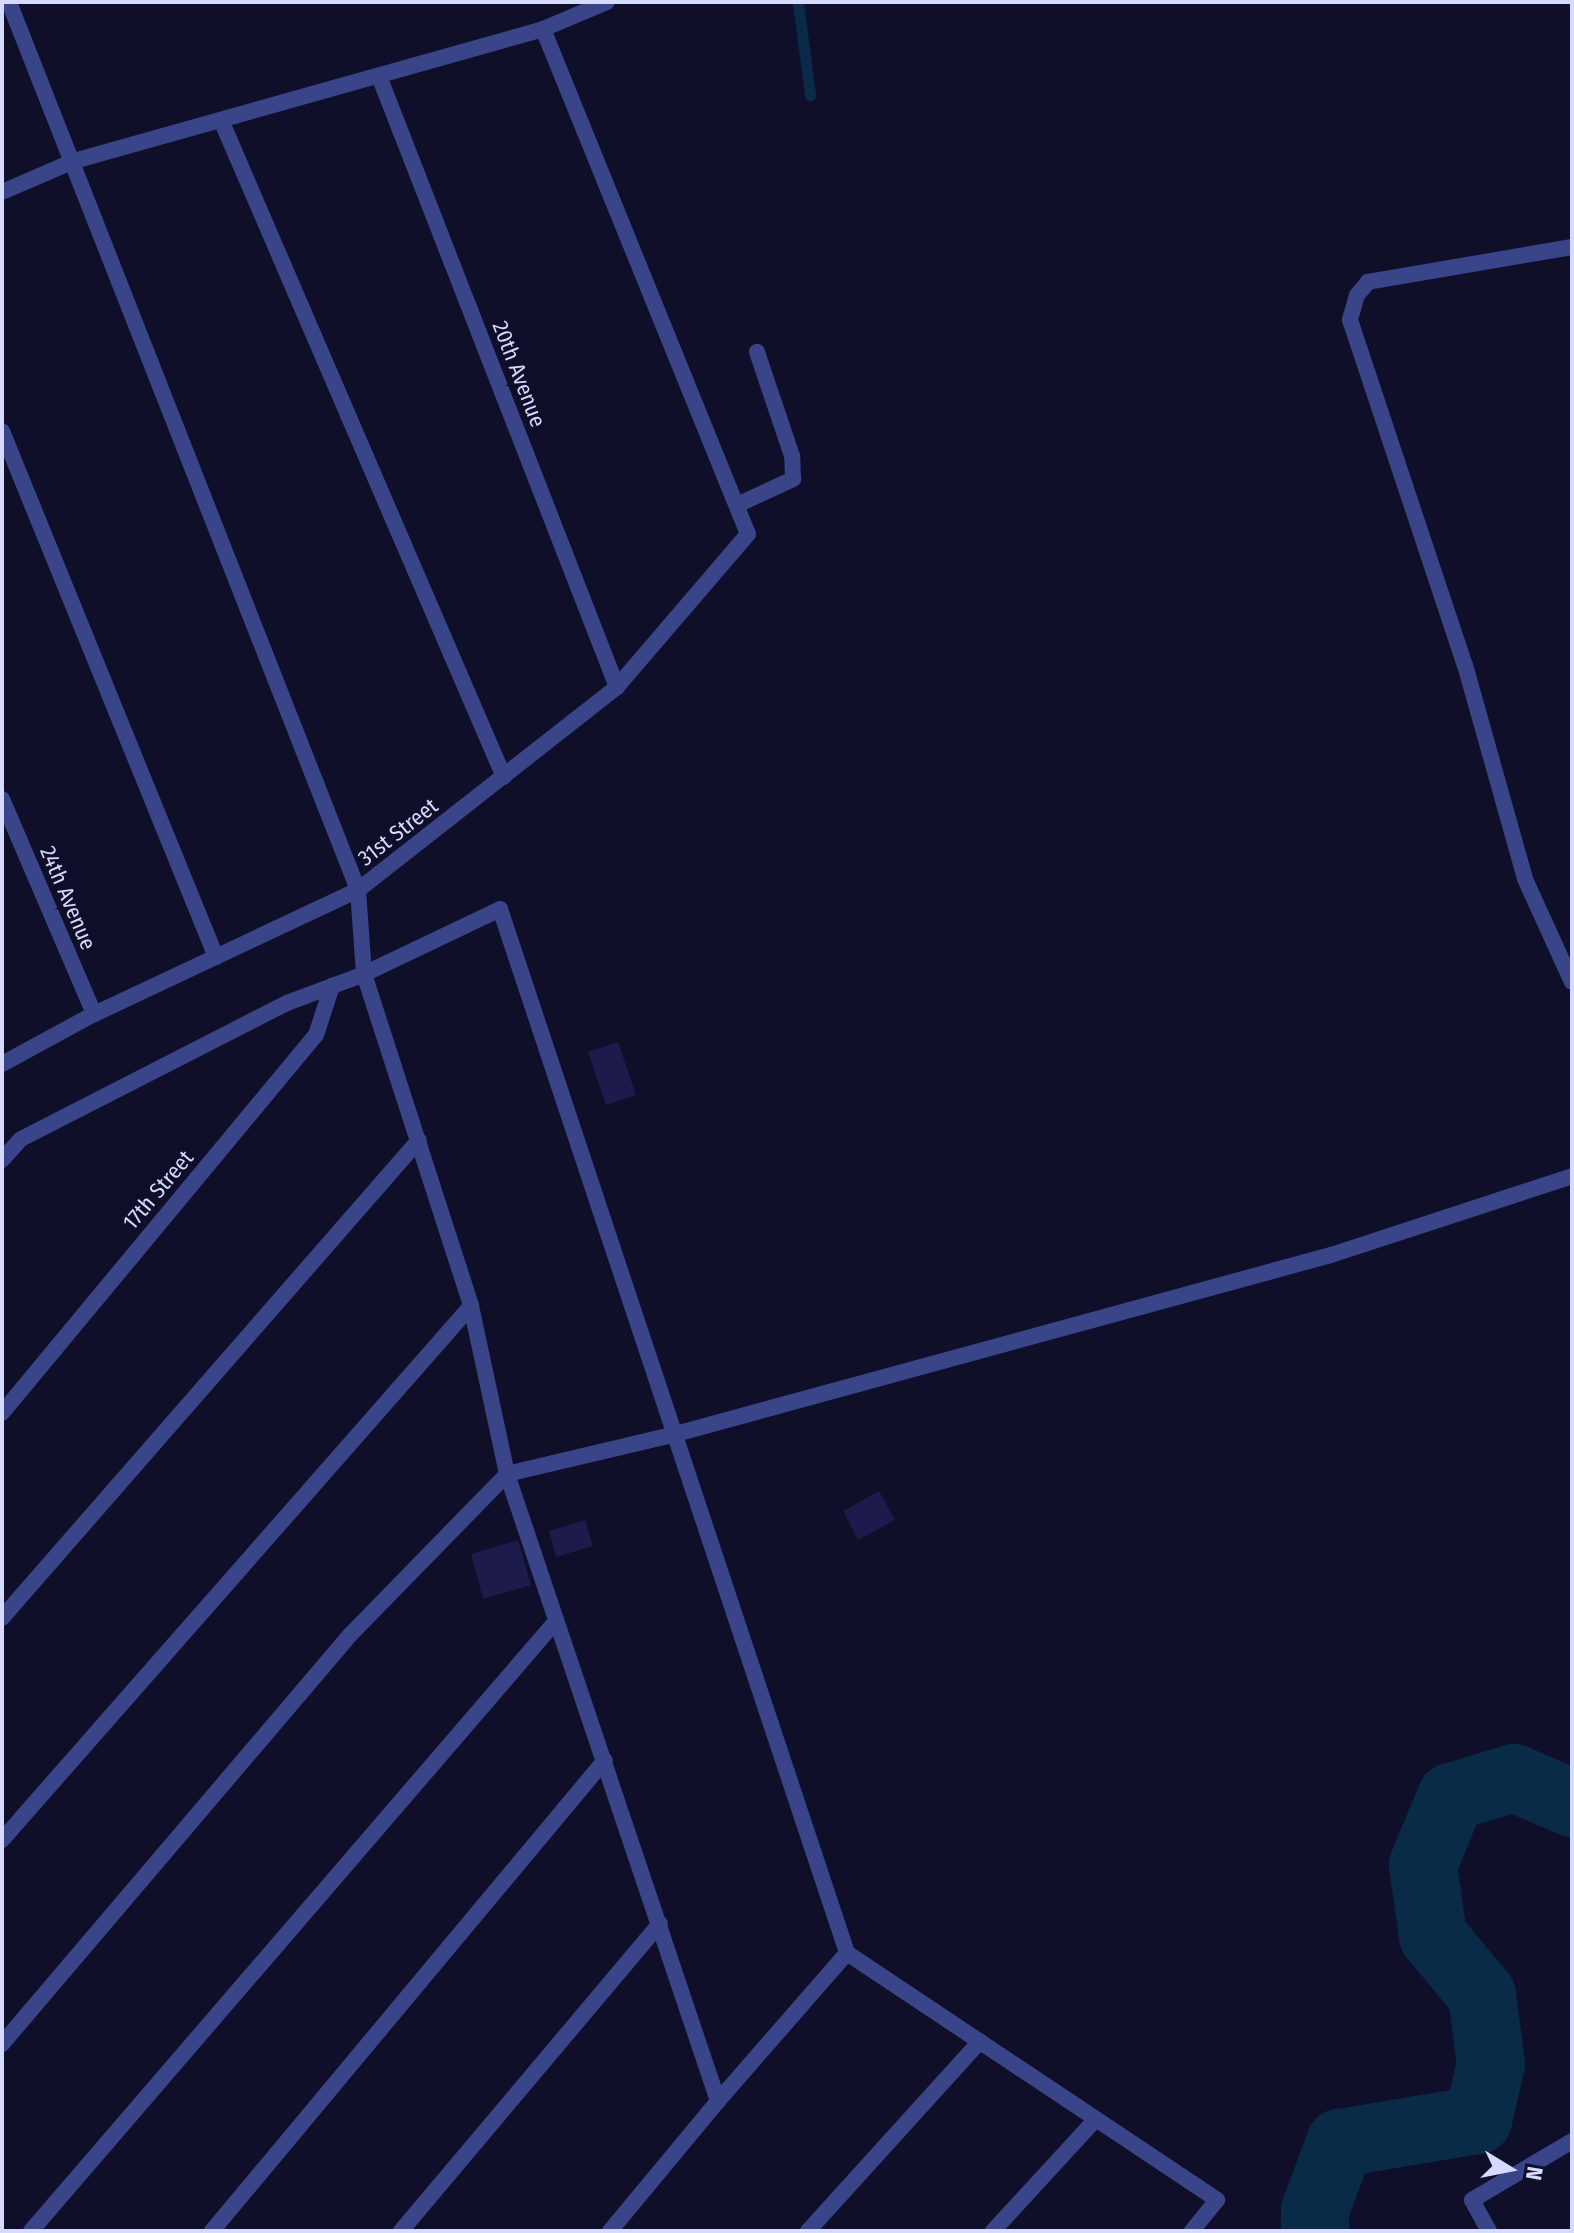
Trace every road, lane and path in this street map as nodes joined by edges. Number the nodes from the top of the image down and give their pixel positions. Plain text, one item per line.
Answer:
1 (607, 2) edge
2 (10, 4) edge
3 (543, 29) junction
4 (379, 76) junction
5 (221, 120) junction
6 (74, 161) junction
7 (2, 192) edge
8 (1572, 247) edge
9 (757, 352) dead end
10 (2, 431) edge
11 (737, 505) junction
12 (617, 687) junction
13 (504, 777) junction
14 (2, 799) edge
15 (358, 890) junction
16 (216, 957) junction
17 (364, 974) junction
18 (1572, 982) edge
19 (332, 986) junction
20 (94, 1014) junction
21 (2, 1064) edge
22 (419, 1140) junction
23 (2, 1160) edge
24 (1572, 1176) edge
25 (471, 1306) junction
26 (2, 1413) edge
27 (672, 1435) junction
28 (507, 1474) junction
29 (2, 1618) edge
30 (556, 1621) junction
31 (605, 1760) junction
32 (2, 1840) edge
33 (660, 1923) junction
34 (847, 1953) junction
35 (980, 2041) junction
36 (2, 2044) edge
37 (718, 2101) junction
38 (1096, 2119) junction
39 (1572, 2141) edge
40 (31, 2231) edge
41 (212, 2231) edge
42 (401, 2231) edge
43 (610, 2231) edge
44 (808, 2231) edge
45 (993, 2231) edge
46 (1192, 2231) edge
47 (1489, 2231) edge

1 - 3 street
2 - 6 street
3 - 4 street
3 - 11 street
4 - 5 street
4 - 12 street, 20th Avenue
5 - 6 street
5 - 13 street
6 - 7 street
6 - 15 street
8 - 18 street
9 - 11 street
10 - 16 street
11 - 12 street, 31st Street
12 - 13 street, 31st Street
13 - 15 street, 31st Street
14 - 20 street, 24th Avenue
15 - 16 street, 31st Street
15 - 17 street
16 - 20 street, 31st Street
17 - 19 street
17 - 22 street
17 - 27 street
19 - 23 street
19 - 26 street, 17th Street
20 - 21 street, 31st Street
22 - 25 street
22 - 29 street
24 - 27 street
25 - 28 street
25 - 32 street
27 - 28 street
27 - 34 street
28 - 30 street
28 - 36 street
30 - 31 street
30 - 40 street
31 - 33 street
31 - 41 street
33 - 37 street
33 - 42 street
34 - 35 street
34 - 37 street
35 - 38 street
35 - 44 street
37 - 43 street
38 - 45 street
38 - 46 street
39 - 47 street

